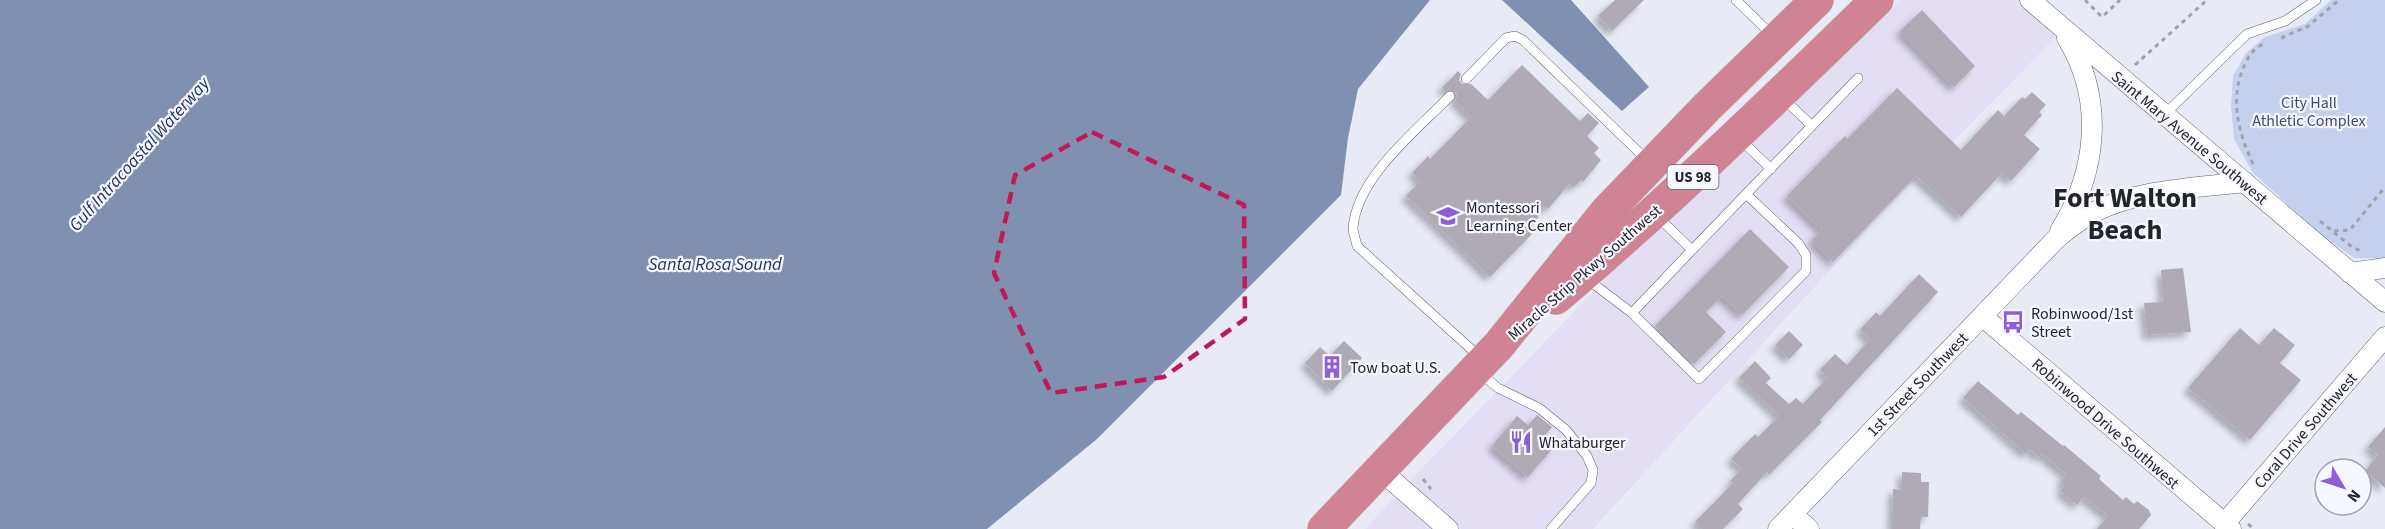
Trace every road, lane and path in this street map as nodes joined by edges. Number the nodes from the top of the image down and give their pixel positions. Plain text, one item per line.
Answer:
1 (1736, 0) edge
2 (1817, 0) edge
3 (1877, 0) edge
4 (2031, 0) edge
5 (2085, 0) edge
6 (2092, 0) edge
7 (2120, 0) edge
8 (2207, 0) edge
9 (2316, 0) edge
10 (2339, 0) edge
11 (2089, 4) junction
12 (2059, 26) junction
13 (1777, 39) junction
14 (2276, 39) dead end
15 (2267, 43) dead end
16 (2134, 66) dead end
17 (1858, 78) dead end
18 (1466, 79) dead end
19 (1780, 95) junction
20 (1450, 96) dead end
21 (2164, 115) junction
22 (1812, 126) junction
23 (1737, 136) junction
24 (1652, 164) junction
25 (1771, 169) junction
26 (2249, 173) junction
27 (2385, 187) edge
28 (1746, 194) junction
29 (1654, 213) junction
30 (2332, 230) dead end
31 (2056, 239) junction
32 (1692, 250) junction
33 (2385, 268) edge
34 (2350, 273) junction
35 (1582, 275) junction
36 (2385, 302) edge
37 (1632, 313) junction
38 (1982, 316) junction
39 (2385, 337) edge
40 (1486, 358) junction
41 (1379, 469) junction
42 (1792, 514) junction
43 (2228, 526) edge
44 (1324, 529) edge
45 (1448, 529) edge
46 (1551, 529) edge
47 (1778, 529) edge
48 (1809, 529) edge

1 - 13 lane
2 - 13 highway, Miracle Strip Pkwy Southwest / US 98
3 - 19 highway, Miracle Strip Pkwy Southwest / US 98
4 - 12 street, Saint Mary Avenue Southwest
5 - 11 path
6 - 11 path
7 - 11 path
8 - 16 path
9 - 21 lane
10 - 14 path
12 - 21 street, Saint Mary Avenue Southwest
12 - 31 street, 1st Street Southwest
13 - 24 highway, Miracle Strip Pkwy Southwest / US 98
15 - 26 path
17 - 22 lane
18 - 24 lane
19 - 22 lane
19 - 23 highway, Miracle Strip Pkwy Southwest / US 98
20 - 40 lane
21 - 26 street, Saint Mary Avenue Southwest
22 - 25 lane
23 - 25 lane
23 - 29 highway, Miracle Strip Pkwy Southwest / US 98
24 - 40 highway, Miracle Strip Pkwy Southwest / US 98
25 - 28 lane
26 - 31 street, 1st Street Southwest
26 - 34 street, Saint Mary Avenue Southwest
27 - 30 path
28 - 32 lane
28 - 37 lane
29 - 32 lane
29 - 35 highway, Miracle Strip Pkwy Southwest / US 98
31 - 38 street, 1st Street Southwest
32 - 37 lane
33 - 34 street
34 - 36 street, Saint Mary Avenue Southwest
35 - 37 lane
35 - 40 highway, Miracle Strip Pkwy Southwest / US 98
38 - 42 street, 1st Street Southwest
38 - 43 street, Robinwood Drive Southwest
39 - 43 street, Coral Drive Southwest
40 - 41 highway, Miracle Strip Pkwy Southwest / US 98
40 - 46 lane
41 - 44 highway, Miracle Strip Pkwy Southwest / US 98
41 - 45 street
42 - 47 street, 1st Street Southwest
42 - 48 street

